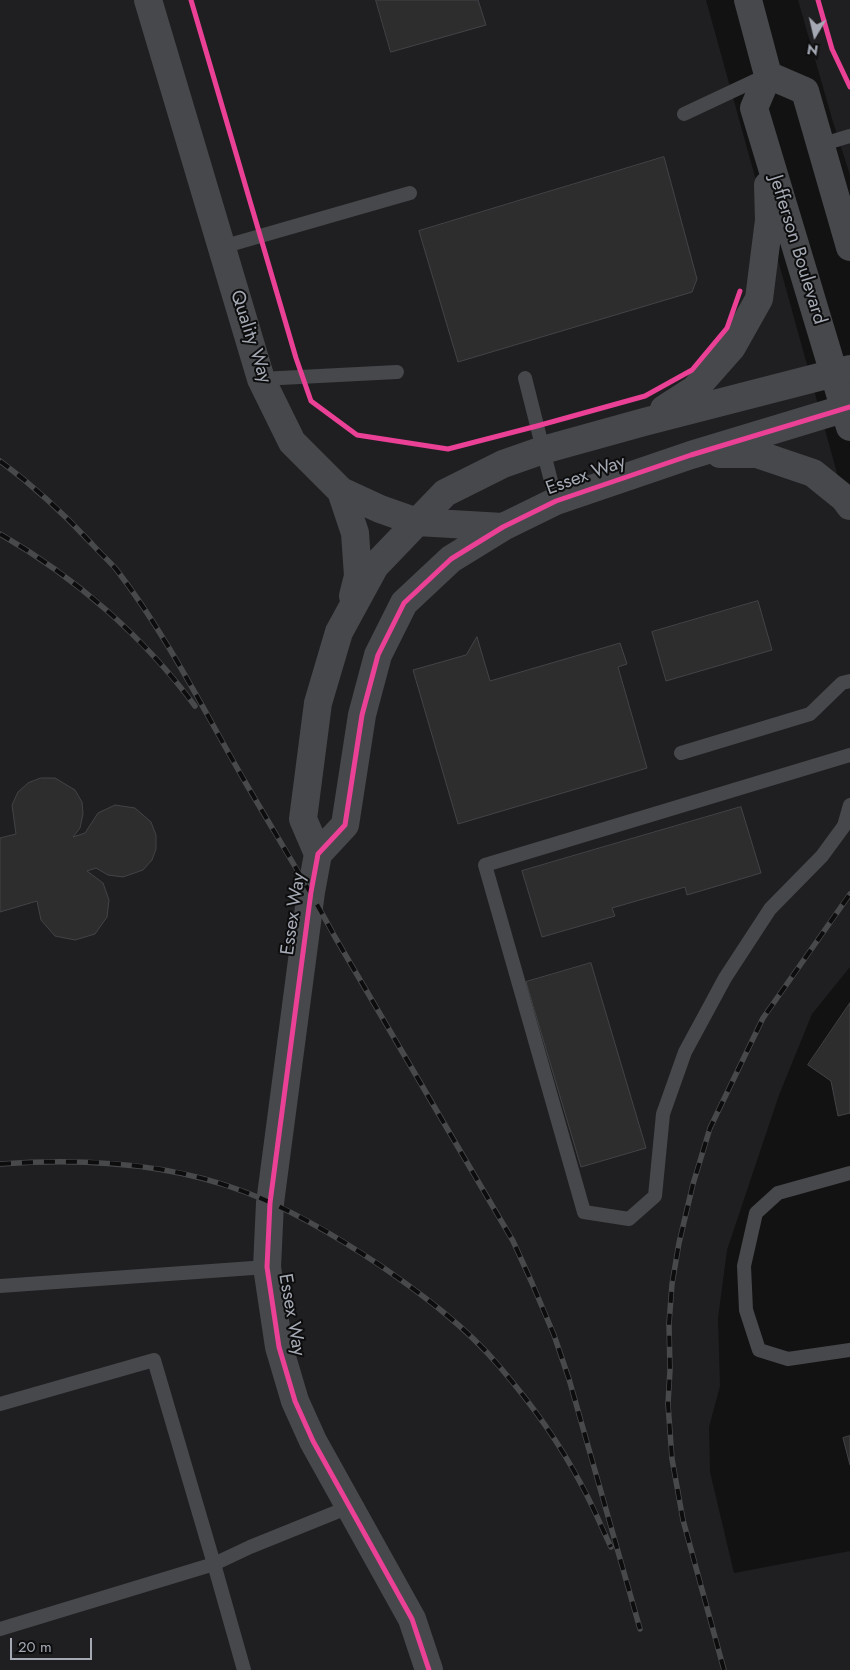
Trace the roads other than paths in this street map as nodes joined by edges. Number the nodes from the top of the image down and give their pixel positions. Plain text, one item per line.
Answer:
1 (148, 0) edge
2 (748, 0) edge
3 (768, 75) junction
4 (684, 114) dead end
5 (850, 136) edge
6 (820, 145) junction
7 (767, 151) junction
8 (410, 193) dead end
9 (222, 247) junction
10 (850, 247) edge
11 (842, 371) edge
12 (397, 372) dead end
13 (525, 378) dead end
14 (261, 379) junction
15 (848, 414) edge
16 (644, 422) junction
17 (543, 450) junction
18 (691, 455) junction
19 (340, 491) junction
20 (556, 501) junction
21 (850, 506) edge
22 (417, 522) junction
23 (503, 527) junction
24 (348, 615) junction
25 (850, 681) edge
26 (681, 752) dead end
27 (850, 755) edge
28 (850, 805) edge
29 (318, 854) junction
30 (850, 1174) edge
31 (266, 1267) junction
32 (0, 1286) edge
33 (850, 1350) edge
34 (0, 1404) edge
35 (349, 1507) junction
36 (214, 1564) junction
37 (0, 1629) edge
38 (244, 1670) edge
39 (429, 1670) edge

1 - 9 street, Quality Way
2 - 3 street
3 - 4 lane
3 - 6 street
3 - 7 street, Jefferson Boulevard
5 - 6 lane
6 - 10 street
7 - 11 street, Jefferson Boulevard
7 - 16 street
8 - 9 lane
9 - 14 street, Quality Way
11 - 15 street, Jefferson Boulevard
11 - 16 street, Essex Way
12 - 14 lane
13 - 17 lane
14 - 19 street, Quality Way
15 - 18 street, Essex Way
16 - 17 street, Essex Way
17 - 20 lane
17 - 22 street, Essex Way
18 - 20 street, Essex Way
18 - 21 street
19 - 22 street, Quality Way
19 - 24 street
20 - 23 street, Essex Way
22 - 23 street, Quality Way
22 - 24 street, Essex Way
23 - 29 street, Essex Way
24 - 29 street, Essex Way
25 - 26 lane
27 - 28 lane
29 - 31 street, Essex Way
30 - 33 lane
31 - 32 lane
31 - 35 street, Essex Way
34 - 36 lane
35 - 36 lane
35 - 39 street, Essex Way
36 - 37 lane
36 - 38 lane

